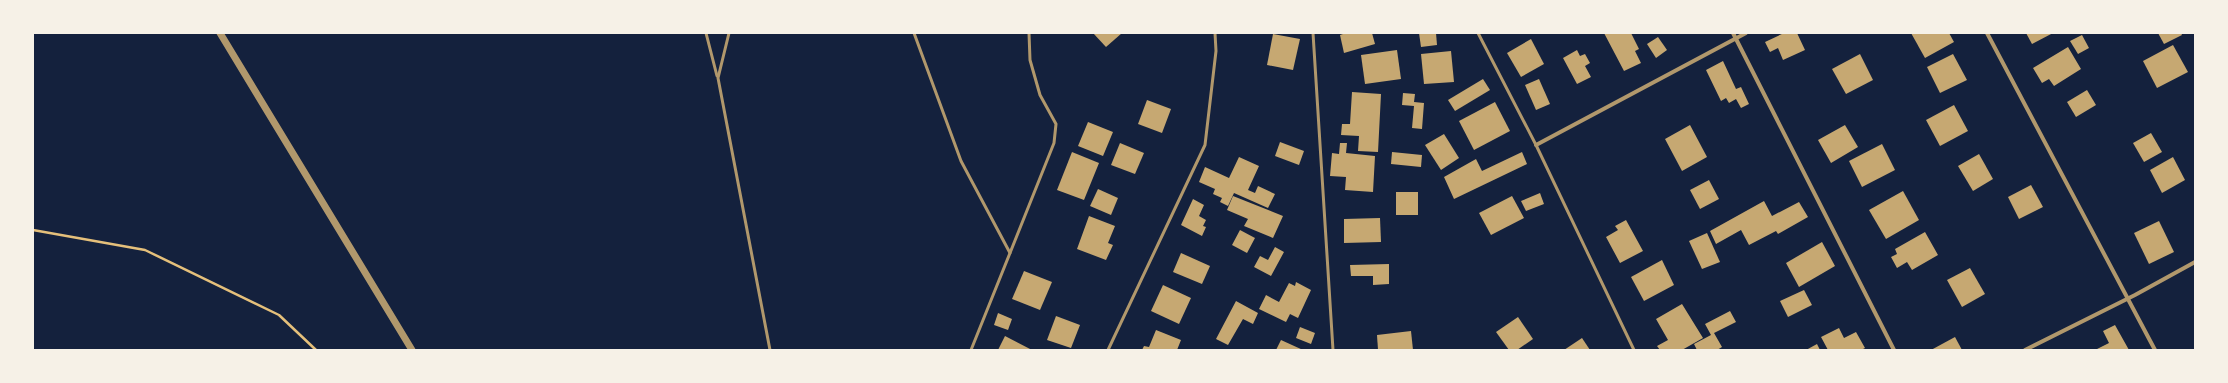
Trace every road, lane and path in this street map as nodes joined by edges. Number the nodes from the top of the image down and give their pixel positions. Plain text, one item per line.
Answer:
1 (220, 33) edge
2 (706, 33) edge
3 (729, 33) edge
4 (914, 33) edge
5 (1029, 33) edge
6 (1215, 33) edge
7 (1313, 33) edge
8 (1478, 33) edge
9 (1733, 33) edge
10 (1746, 33) edge
11 (1987, 33) edge
12 (1736, 38) junction
13 (718, 78) junction
14 (1536, 145) junction
15 (33, 230) edge
16 (1010, 253) junction
17 (2195, 262) edge
18 (2127, 299) junction
19 (316, 350) edge
20 (412, 350) edge
21 (770, 350) edge
22 (971, 350) edge
23 (1108, 350) edge
24 (1333, 350) edge
25 (1634, 350) edge
26 (1894, 350) edge
27 (2025, 350) edge
28 (2155, 350) edge

1 - 20 street
2 - 13 lane
3 - 13 lane
4 - 16 lane
5 - 16 lane
6 - 23 lane
7 - 24 lane
8 - 14 lane
9 - 12 street
10 - 12 street
11 - 18 street
12 - 14 street
12 - 26 street
13 - 21 lane
14 - 25 lane
15 - 19 path
16 - 22 lane
17 - 18 street
18 - 27 street
18 - 28 street

